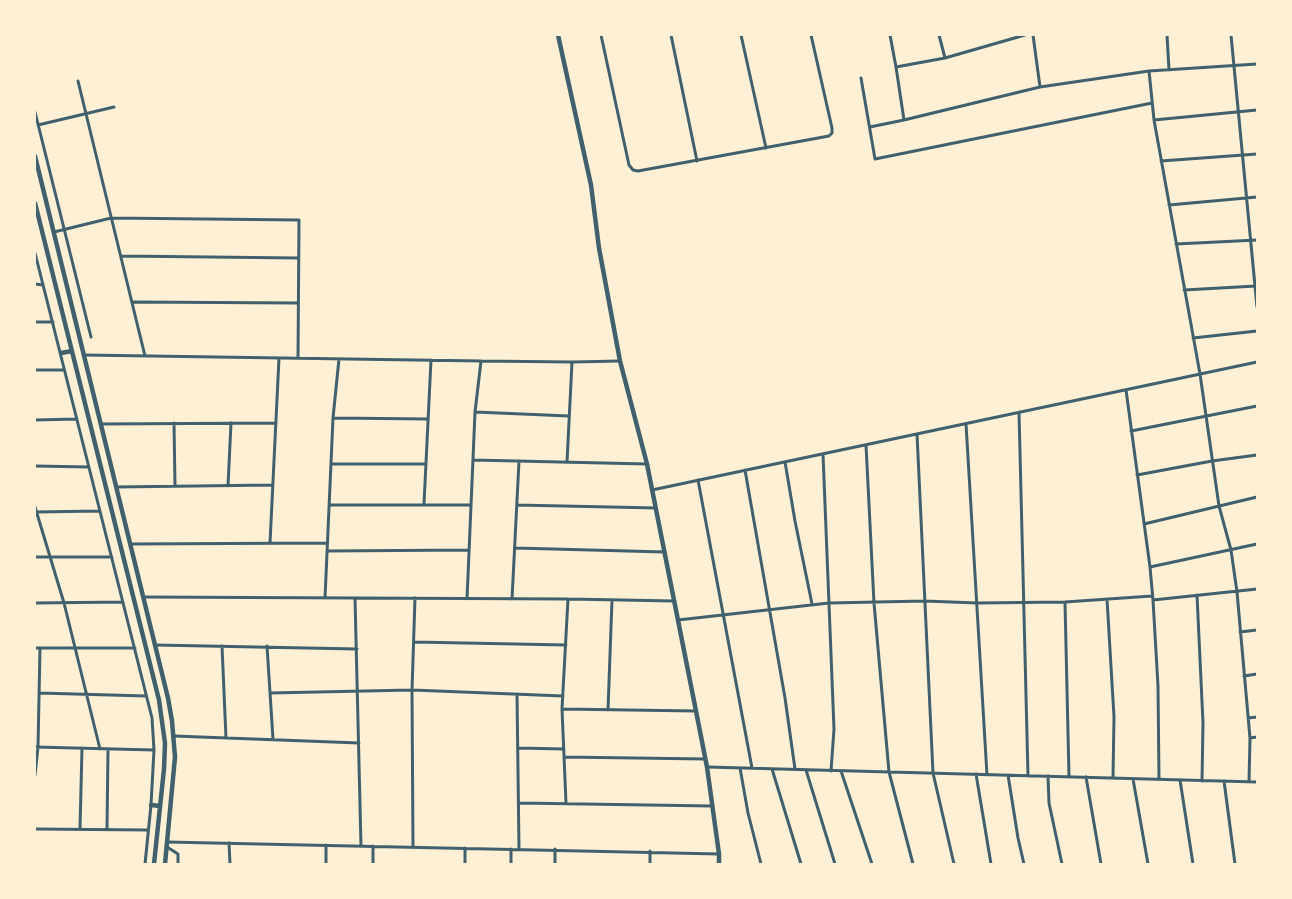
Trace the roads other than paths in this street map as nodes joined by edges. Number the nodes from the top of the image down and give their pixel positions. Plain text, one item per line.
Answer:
1 (558, 35) edge
2 (601, 35) edge
3 (671, 35) edge
4 (742, 35) edge
5 (812, 35) edge
6 (890, 35) edge
7 (940, 35) edge
8 (1025, 35) edge
9 (1033, 35) edge
10 (1167, 35) edge
11 (1231, 35) edge
12 (944, 58) junction
13 (1257, 64) edge
14 (1234, 65) junction
15 (896, 67) junction
16 (1170, 70) junction
17 (1149, 71) junction
18 (860, 78) dead end
19 (78, 81) dead end
20 (1040, 86) junction
21 (1152, 103) junction
22 (114, 108) dead end
23 (1257, 110) edge
24 (35, 112) edge
25 (1238, 112) junction
26 (87, 114) junction
27 (904, 120) junction
28 (1154, 120) junction
29 (38, 125) junction
30 (870, 127) junction
31 (766, 148) junction
32 (1257, 154) edge
33 (1242, 155) junction
34 (35, 156) edge
35 (697, 161) junction
36 (1161, 161) junction
37 (1257, 197) edge
38 (1247, 198) junction
39 (35, 203) edge
40 (1169, 204) junction
41 (111, 218) junction
42 (64, 229) junction
43 (54, 232) junction
44 (1251, 240) junction
45 (1257, 240) edge
46 (1176, 244) junction
47 (35, 253) edge
48 (121, 256) junction
49 (298, 258) junction
50 (35, 284) edge
51 (43, 285) junction
52 (1256, 286) edge
53 (1184, 290) junction
54 (132, 302) junction
55 (298, 303) junction
56 (1257, 307) edge
57 (35, 322) edge
58 (53, 322) junction
59 (1257, 331) edge
60 (91, 337) dead end
61 (1193, 338) junction
62 (72, 351) junction
63 (61, 353) junction
64 (83, 355) junction
65 (145, 356) junction
66 (279, 358) junction
67 (298, 358) junction
68 (339, 359) junction
69 (431, 360) junction
70 (481, 361) junction
71 (620, 361) junction
72 (572, 362) junction
73 (1257, 362) edge
74 (35, 370) edge
75 (65, 370) junction
76 (1200, 374) junction
77 (1126, 390) junction
78 (1257, 406) edge
79 (475, 412) junction
80 (1019, 412) junction
81 (569, 416) junction
82 (1205, 416) junction
83 (88, 417) junction
84 (77, 418) junction
85 (333, 418) junction
86 (35, 420) edge
87 (428, 420) junction
88 (174, 423) junction
89 (232, 423) junction
90 (276, 423) junction
91 (100, 424) junction
92 (966, 424) junction
93 (102, 430) junction
94 (1131, 431) junction
95 (917, 434) junction
96 (866, 444) junction
97 (823, 454) junction
98 (1257, 455) edge
99 (99, 460) junction
100 (473, 460) junction
101 (519, 461) junction
102 (1212, 461) junction
103 (567, 462) junction
104 (785, 462) junction
105 (331, 464) junction
106 (426, 464) junction
107 (647, 464) junction
108 (35, 466) edge
109 (89, 467) junction
110 (745, 470) junction
111 (113, 475) junction
112 (1137, 475) junction
113 (698, 480) junction
114 (273, 485) junction
115 (175, 486) junction
116 (228, 486) junction
117 (116, 487) junction
118 (652, 490) junction
119 (1257, 497) edge
120 (329, 504) junction
121 (424, 504) junction
122 (471, 505) junction
123 (517, 505) junction
124 (1219, 506) junction
125 (35, 507) edge
126 (656, 508) junction
127 (100, 511) junction
128 (36, 512) edge
129 (1144, 524) junction
130 (270, 543) junction
131 (327, 543) junction
132 (130, 544) junction
133 (1257, 544) edge
134 (515, 548) junction
135 (469, 550) junction
136 (1231, 550) junction
137 (327, 551) junction
138 (665, 552) junction
139 (35, 557) edge
140 (49, 557) junction
141 (112, 557) junction
142 (1150, 567) junction
143 (1257, 589) edge
144 (1237, 592) junction
145 (1197, 595) junction
146 (143, 597) junction
147 (325, 598) junction
148 (355, 598) junction
149 (415, 598) junction
150 (1152, 598) junction
151 (466, 599) junction
152 (512, 599) junction
153 (568, 599) junction
154 (1107, 599) junction
155 (612, 600) junction
156 (674, 601) junction
157 (925, 601) junction
158 (123, 602) junction
159 (1065, 602) junction
160 (35, 603) edge
161 (64, 603) junction
162 (829, 603) junction
163 (874, 603) junction
164 (977, 603) junction
165 (1025, 603) junction
166 (812, 604) junction
167 (770, 609) junction
168 (724, 614) junction
169 (678, 620) junction
170 (1257, 630) edge
171 (1240, 632) junction
172 (414, 642) junction
173 (155, 645) junction
174 (222, 646) junction
175 (267, 646) junction
176 (566, 646) junction
177 (35, 648) edge
178 (40, 648) junction
179 (76, 648) junction
180 (135, 648) junction
181 (357, 648) junction
182 (1257, 674) edge
183 (1244, 676) junction
184 (412, 690) junction
185 (39, 692) junction
186 (358, 692) junction
187 (87, 693) junction
188 (270, 693) junction
189 (517, 694) junction
190 (146, 696) junction
191 (563, 696) junction
192 (562, 709) junction
193 (608, 710) junction
194 (696, 711) junction
195 (1257, 717) edge
196 (1248, 718) junction
197 (174, 736) junction
198 (1257, 737) edge
199 (226, 738) junction
200 (1250, 738) junction
201 (274, 739) junction
202 (359, 743) junction
203 (37, 747) edge
204 (82, 748) junction
205 (100, 748) junction
206 (518, 748) junction
207 (108, 749) junction
208 (564, 749) junction
209 (154, 750) junction
210 (564, 757) junction
211 (705, 759) junction
212 (707, 767) junction
213 (740, 768) junction
214 (752, 768) junction
215 (772, 769) junction
216 (795, 770) junction
217 (806, 770) junction
218 (832, 770) junction
219 (841, 771) junction
220 (889, 772) junction
221 (933, 773) junction
222 (976, 774) junction
223 (987, 775) junction
224 (1008, 775) junction
225 (35, 776) edge
226 (1028, 776) junction
227 (1048, 776) junction
228 (1069, 777) junction
229 (1086, 777) junction
230 (1113, 778) junction
231 (1134, 779) junction
232 (1160, 779) junction
233 (1180, 780) junction
234 (1202, 780) junction
235 (1224, 781) junction
236 (1249, 782) junction
237 (1257, 782) edge
238 (519, 803) junction
239 (566, 803) junction
240 (151, 805) junction
241 (160, 806) junction
242 (712, 806) junction
243 (35, 829) edge
244 (80, 829) junction
245 (107, 830) junction
246 (148, 830) junction
247 (229, 843) junction
248 (167, 844) junction
249 (326, 845) junction
250 (362, 846) junction
251 (373, 846) junction
252 (413, 846) junction
253 (465, 848) junction
254 (511, 848) junction
255 (519, 849) junction
256 (555, 849) junction
257 (650, 851) junction
258 (719, 854) junction
259 (155, 862) edge
260 (145, 864) edge
261 (165, 864) edge
262 (178, 864) edge
263 (230, 864) edge
264 (326, 864) edge
265 (373, 864) edge
266 (465, 864) edge
267 (511, 864) edge
268 (556, 864) edge
269 (650, 864) edge
270 (719, 864) edge
271 (761, 864) edge
272 (801, 864) edge
273 (835, 864) edge
274 (872, 864) edge
275 (913, 864) edge
276 (954, 864) edge
277 (990, 864) edge
278 (1024, 864) edge
279 (1062, 864) edge
280 (1101, 864) edge
281 (1148, 864) edge
282 (1193, 864) edge
283 (1235, 864) edge

1 - 71 street
2 - 35 street
3 - 35 street
4 - 31 street
5 - 31 street
6 - 15 street
7 - 12 street
8 - 12 street
9 - 20 street
10 - 16 street
11 - 14 street
12 - 15 street
13 - 14 street
14 - 16 street
14 - 25 street
15 - 27 street
16 - 17 street
17 - 20 street
17 - 21 street
18 - 30 street
19 - 26 street
20 - 27 street
21 - 28 street
21 - 30 street
22 - 26 street
23 - 25 street
24 - 29 street
25 - 28 street
25 - 33 street
26 - 29 street
26 - 41 street
27 - 30 street
28 - 36 street
29 - 42 street
31 - 35 street
32 - 33 street
33 - 36 street
33 - 38 street
34 - 43 street
36 - 40 street
37 - 38 street
38 - 40 street
38 - 44 street
39 - 62 street
40 - 46 street
41 - 42 street
41 - 48 street
41 - 49 street
42 - 43 street
42 - 60 street
43 - 64 street
44 - 45 street
44 - 46 street
44 - 52 street
46 - 53 street
47 - 51 street
48 - 49 street
48 - 54 street
49 - 55 street
50 - 51 street
51 - 58 street
52 - 53 street
52 - 56 street
53 - 61 street
54 - 55 street
54 - 65 street
55 - 67 street
57 - 58 street
58 - 63 street
59 - 61 street
61 - 76 street
62 - 63 street
62 - 83 street
63 - 75 street
64 - 65 street
64 - 91 street
65 - 66 street
66 - 67 street
66 - 90 street
67 - 68 street
68 - 69 street
68 - 85 street
69 - 70 street
69 - 87 street
70 - 72 street
70 - 79 street
71 - 72 street
71 - 107 street
72 - 81 street
73 - 76 street
74 - 75 street
75 - 84 street
76 - 77 street
76 - 82 street
77 - 80 street
77 - 94 street
78 - 82 street
79 - 81 street
79 - 100 street
80 - 92 street
80 - 165 street
81 - 103 street
82 - 94 street
82 - 102 street
83 - 93 street
83 - 99 street
84 - 86 street
84 - 109 street
85 - 87 street
85 - 105 street
87 - 106 street
88 - 89 street
88 - 91 street
88 - 115 street
89 - 90 street
89 - 116 street
90 - 114 street
91 - 93 street
92 - 95 street
92 - 164 street
93 - 111 street
94 - 112 street
95 - 96 street
95 - 157 street
96 - 97 street
96 - 163 street
97 - 104 street
97 - 162 street
98 - 102 street
99 - 111 street
99 - 241 street
100 - 101 street
100 - 122 street
101 - 103 street
101 - 123 street
102 - 112 street
102 - 124 street
103 - 107 street
104 - 110 street
104 - 166 street
105 - 106 street
105 - 120 street
106 - 121 street
107 - 118 street
108 - 109 street
109 - 127 street
110 - 113 street
110 - 167 street
111 - 117 street
112 - 129 street
113 - 118 street
113 - 168 street
114 - 116 street
114 - 130 street
115 - 116 street
115 - 117 street
117 - 132 street
118 - 126 street
119 - 124 street
120 - 121 street
120 - 131 street
121 - 122 street
122 - 135 street
123 - 126 street
123 - 134 street
124 - 129 street
124 - 136 street
125 - 128 street
126 - 138 street
127 - 128 street
127 - 141 street
128 - 140 street
129 - 142 street
130 - 131 street
130 - 132 street
131 - 137 street
132 - 146 street
133 - 136 street
134 - 138 street
134 - 152 street
135 - 137 street
135 - 151 street
136 - 142 street
136 - 144 street
137 - 147 street
138 - 156 street
139 - 140 street
140 - 141 street
140 - 161 street
141 - 158 street
142 - 150 street
143 - 144 street
144 - 145 street
144 - 171 street
145 - 150 street
145 - 234 street
146 - 147 street
146 - 173 street
147 - 148 street
148 - 149 street
148 - 181 street
149 - 151 street
149 - 172 street
150 - 154 street
150 - 232 street
151 - 152 street
152 - 153 street
153 - 155 street
153 - 176 street
154 - 159 street
154 - 230 street
155 - 156 street
155 - 193 street
156 - 169 street
157 - 163 street
157 - 164 street
157 - 221 street
158 - 161 street
158 - 180 street
159 - 165 street
159 - 228 street
160 - 161 street
161 - 179 street
162 - 163 street
162 - 166 street
162 - 218 street
163 - 220 street
164 - 165 street
164 - 223 street
165 - 226 street
166 - 167 street
167 - 168 street
167 - 216 street
168 - 169 street
168 - 214 street
169 - 194 street
170 - 171 street
171 - 183 street
172 - 176 street
172 - 184 street
173 - 174 street
173 - 197 street
174 - 175 street
174 - 199 street
175 - 181 street
175 - 188 street
176 - 191 street
177 - 178 street
178 - 179 street
178 - 185 street
179 - 180 street
179 - 187 street
180 - 190 street
181 - 186 street
182 - 183 street
183 - 196 street
184 - 186 street
184 - 189 street
184 - 252 street
185 - 187 street
185 - 203 street
186 - 188 street
186 - 202 street
187 - 190 street
187 - 205 street
188 - 201 street
189 - 191 street
189 - 206 street
190 - 209 street
191 - 192 street
192 - 193 street
192 - 208 street
193 - 194 street
194 - 211 street
195 - 196 street
196 - 200 street
197 - 199 street
197 - 248 street
198 - 200 street
199 - 201 street
200 - 236 street
201 - 202 street
202 - 250 street
203 - 204 street
203 - 225 street
204 - 205 street
204 - 244 street
205 - 207 street
206 - 208 street
206 - 238 street
207 - 209 street
207 - 245 street
208 - 210 street
209 - 240 street
210 - 211 street
210 - 239 street
211 - 212 street
212 - 213 street
212 - 242 street
213 - 214 street
213 - 271 street
214 - 215 street
215 - 216 street
215 - 272 street
216 - 217 street
217 - 218 street
217 - 273 street
218 - 219 street
219 - 220 street
219 - 274 street
220 - 221 street
220 - 275 street
221 - 222 street
221 - 276 street
222 - 223 street
222 - 277 street
223 - 224 street
224 - 226 street
224 - 278 street
226 - 227 street
227 - 228 street
227 - 279 street
228 - 229 street
229 - 230 street
229 - 280 street
230 - 231 street
231 - 232 street
231 - 281 street
232 - 233 street
233 - 234 street
233 - 282 street
234 - 235 street
235 - 236 street
235 - 283 street
236 - 237 street
238 - 239 street
238 - 255 street
239 - 242 street
240 - 241 street
240 - 246 street
241 - 259 street
242 - 258 street
243 - 244 street
244 - 245 street
245 - 246 street
246 - 260 street
247 - 248 street
247 - 249 street
247 - 263 street
248 - 261 street
248 - 262 street
249 - 250 street
249 - 264 street
250 - 251 street
251 - 252 street
251 - 265 street
252 - 253 street
253 - 254 street
253 - 266 street
254 - 255 street
254 - 267 street
255 - 256 street
256 - 257 street
256 - 268 street
257 - 258 street
257 - 269 street
258 - 270 street

